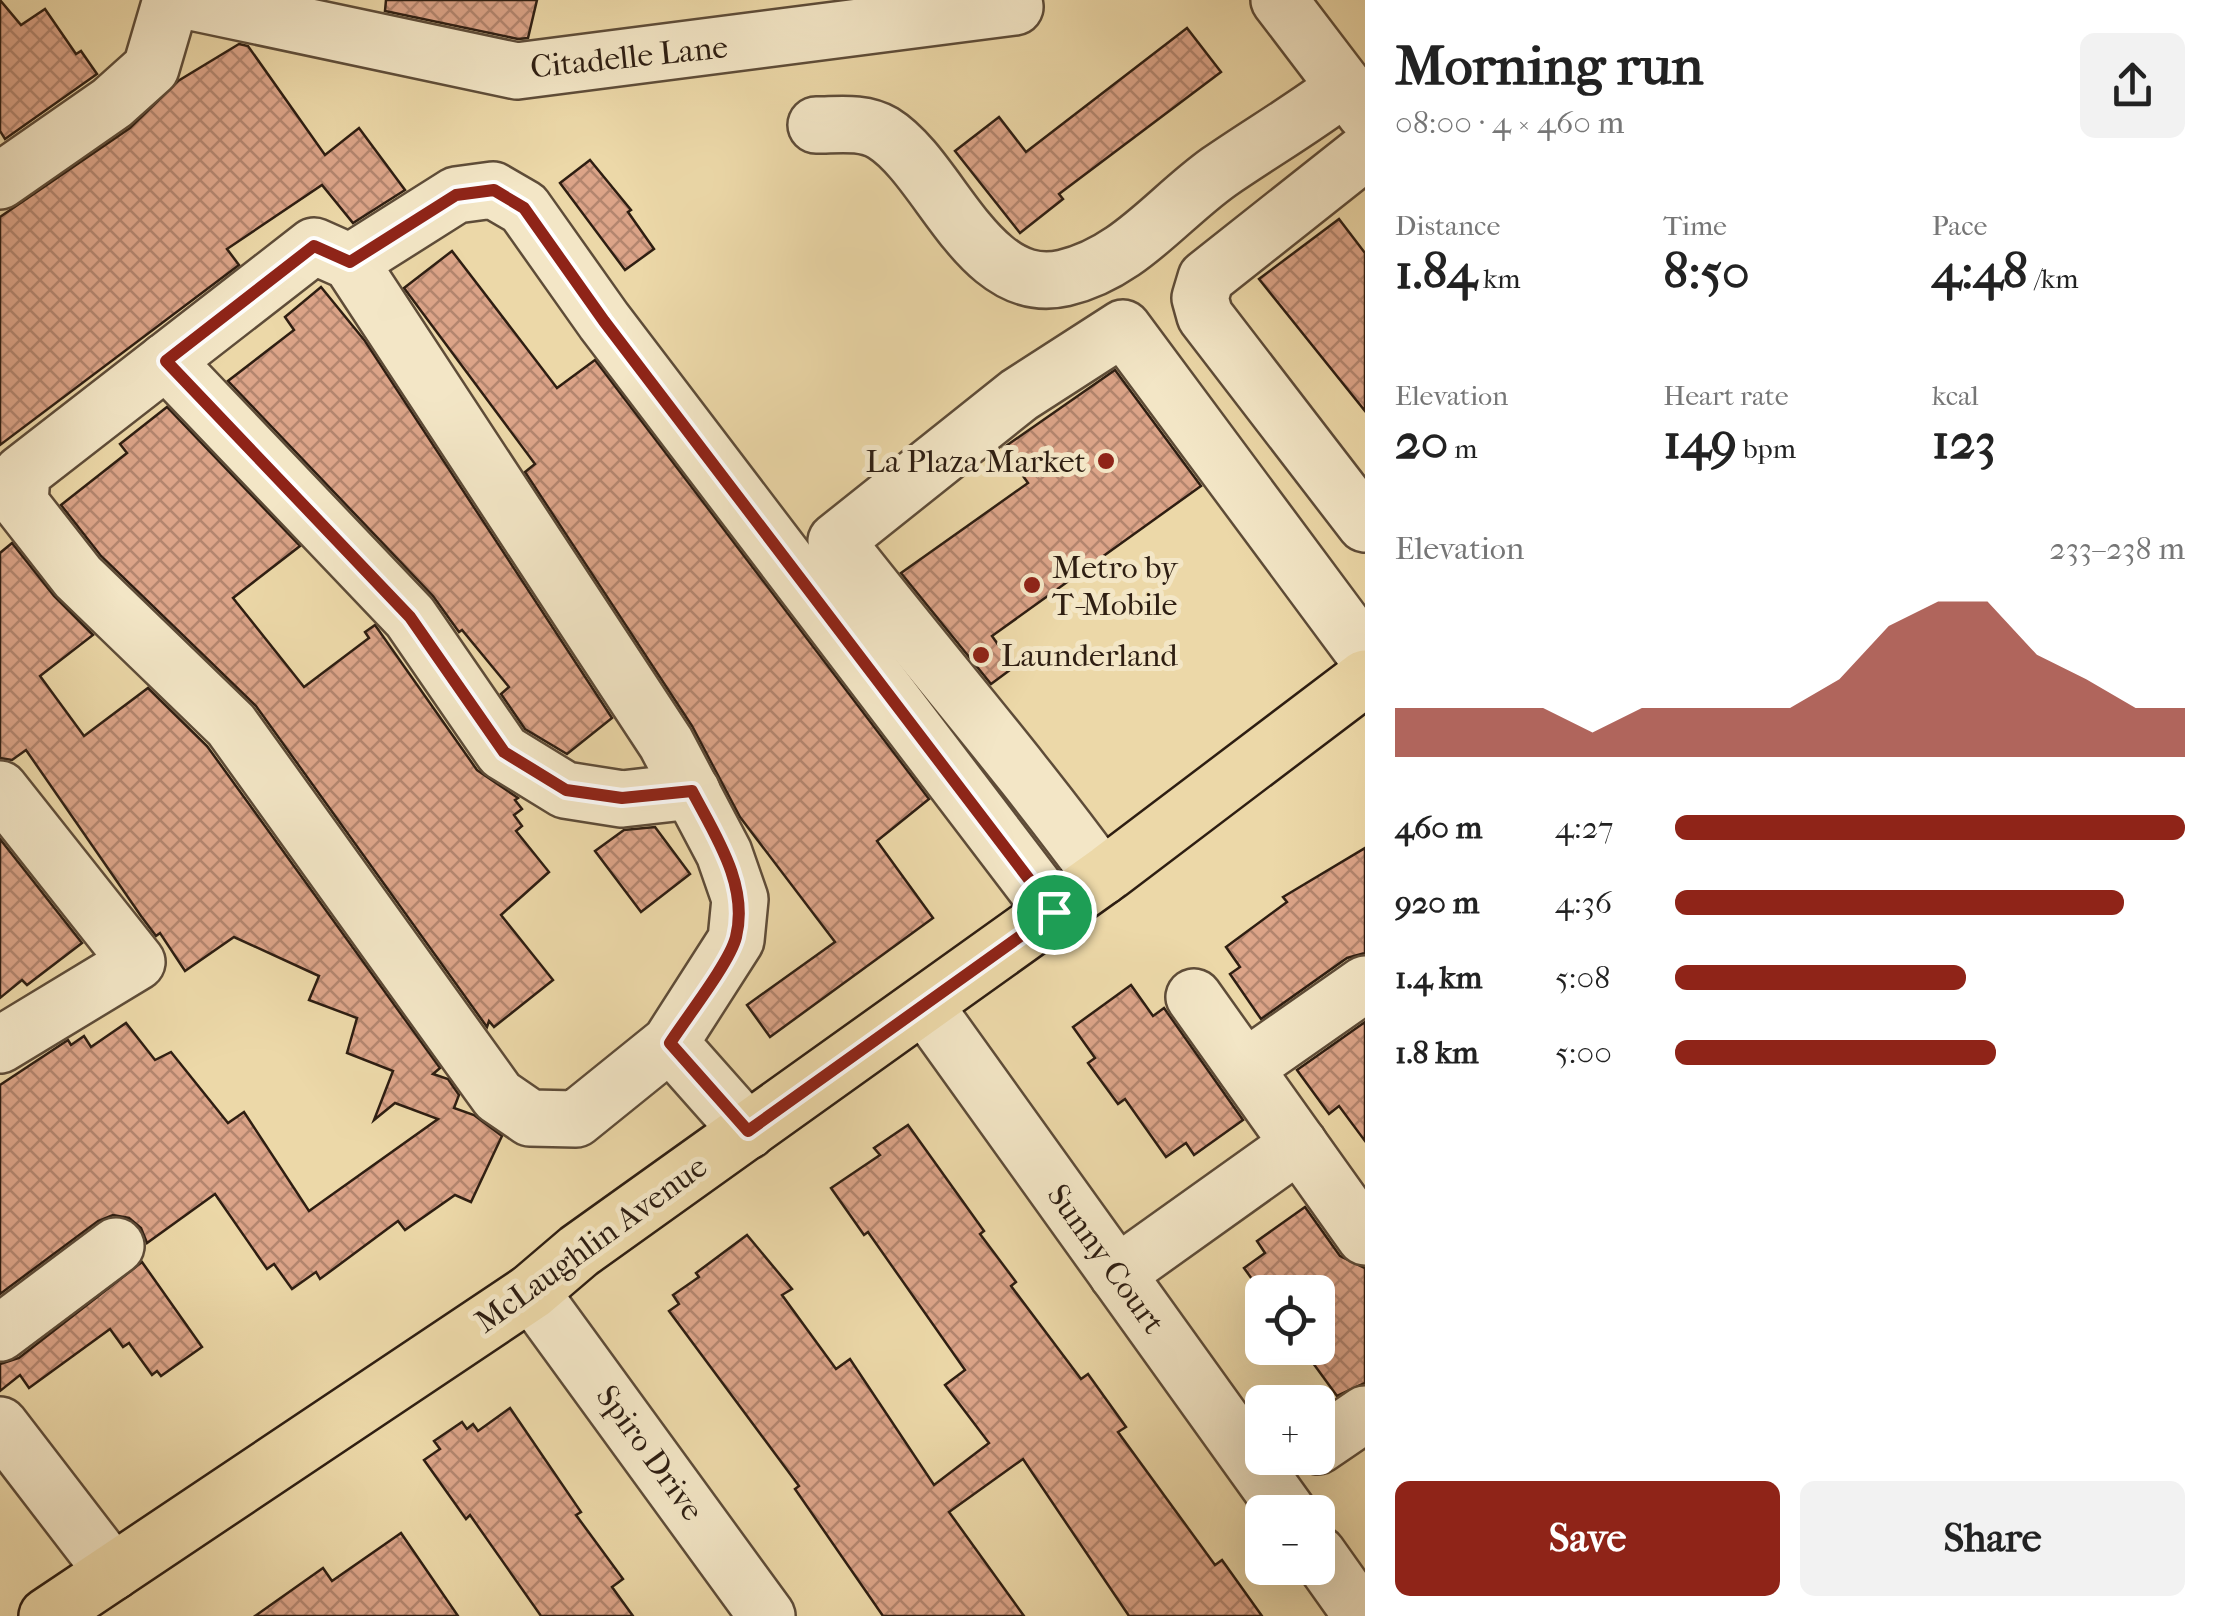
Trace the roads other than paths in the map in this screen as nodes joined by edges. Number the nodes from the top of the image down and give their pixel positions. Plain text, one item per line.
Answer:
1 (171, 0) edge
2 (182, 0) edge
3 (1014, 0) edge
4 (1290, 4) edge
5 (1355, 100) edge
6 (816, 125) dead end
7 (1365, 152) edge
8 (0, 182) edge
9 (350, 262) junction
10 (166, 361) junction
11 (1365, 524) edge
12 (1365, 654) edge
13 (1365, 678) edge
14 (0, 789) edge
15 (692, 791) junction
16 (1102, 877) junction
17 (1054, 912) junction
18 (1365, 984) edge
19 (1194, 997) dead end
20 (925, 1006) junction
21 (670, 1043) junction
22 (0, 1045) edge
23 (1245, 1068) junction
24 (748, 1131) junction
25 (1299, 1144) junction
26 (1365, 1237) edge
27 (116, 1246) dead end
28 (1117, 1274) junction
29 (531, 1292) junction
30 (0, 1334) edge
31 (1365, 1414) edge
32 (0, 1426) edge
33 (1335, 1434) edge
34 (1285, 1484) edge
35 (113, 1572) junction
36 (1335, 1578) edge
37 (47, 1616) edge
38 (767, 1616) edge
39 (1362, 1616) edge

1 - 8 street
2 - 3 street, Citadelle Lane
4 - 5 street
5 - 6 street
7 - 11 street
9 - 10 street
9 - 15 street
9 - 17 street
10 - 15 street
10 - 21 street
12 - 16 street
13 - 16 main road, McLaughlin Avenue
14 - 22 street
15 - 21 street
16 - 17 main road, McLaughlin Avenue
17 - 20 main road, McLaughlin Avenue
18 - 23 street
19 - 23 street
20 - 24 main road, McLaughlin Avenue
20 - 28 street, Sunny Court
21 - 24 street
23 - 25 street
24 - 29 main road, McLaughlin Avenue
25 - 26 street
25 - 28 street
27 - 30 street
28 - 34 street, Sunny Court
29 - 35 main road, McLaughlin Avenue
29 - 38 street, Spiro Drive
31 - 33 street
32 - 35 street
35 - 37 main road, McLaughlin Avenue
36 - 39 street

